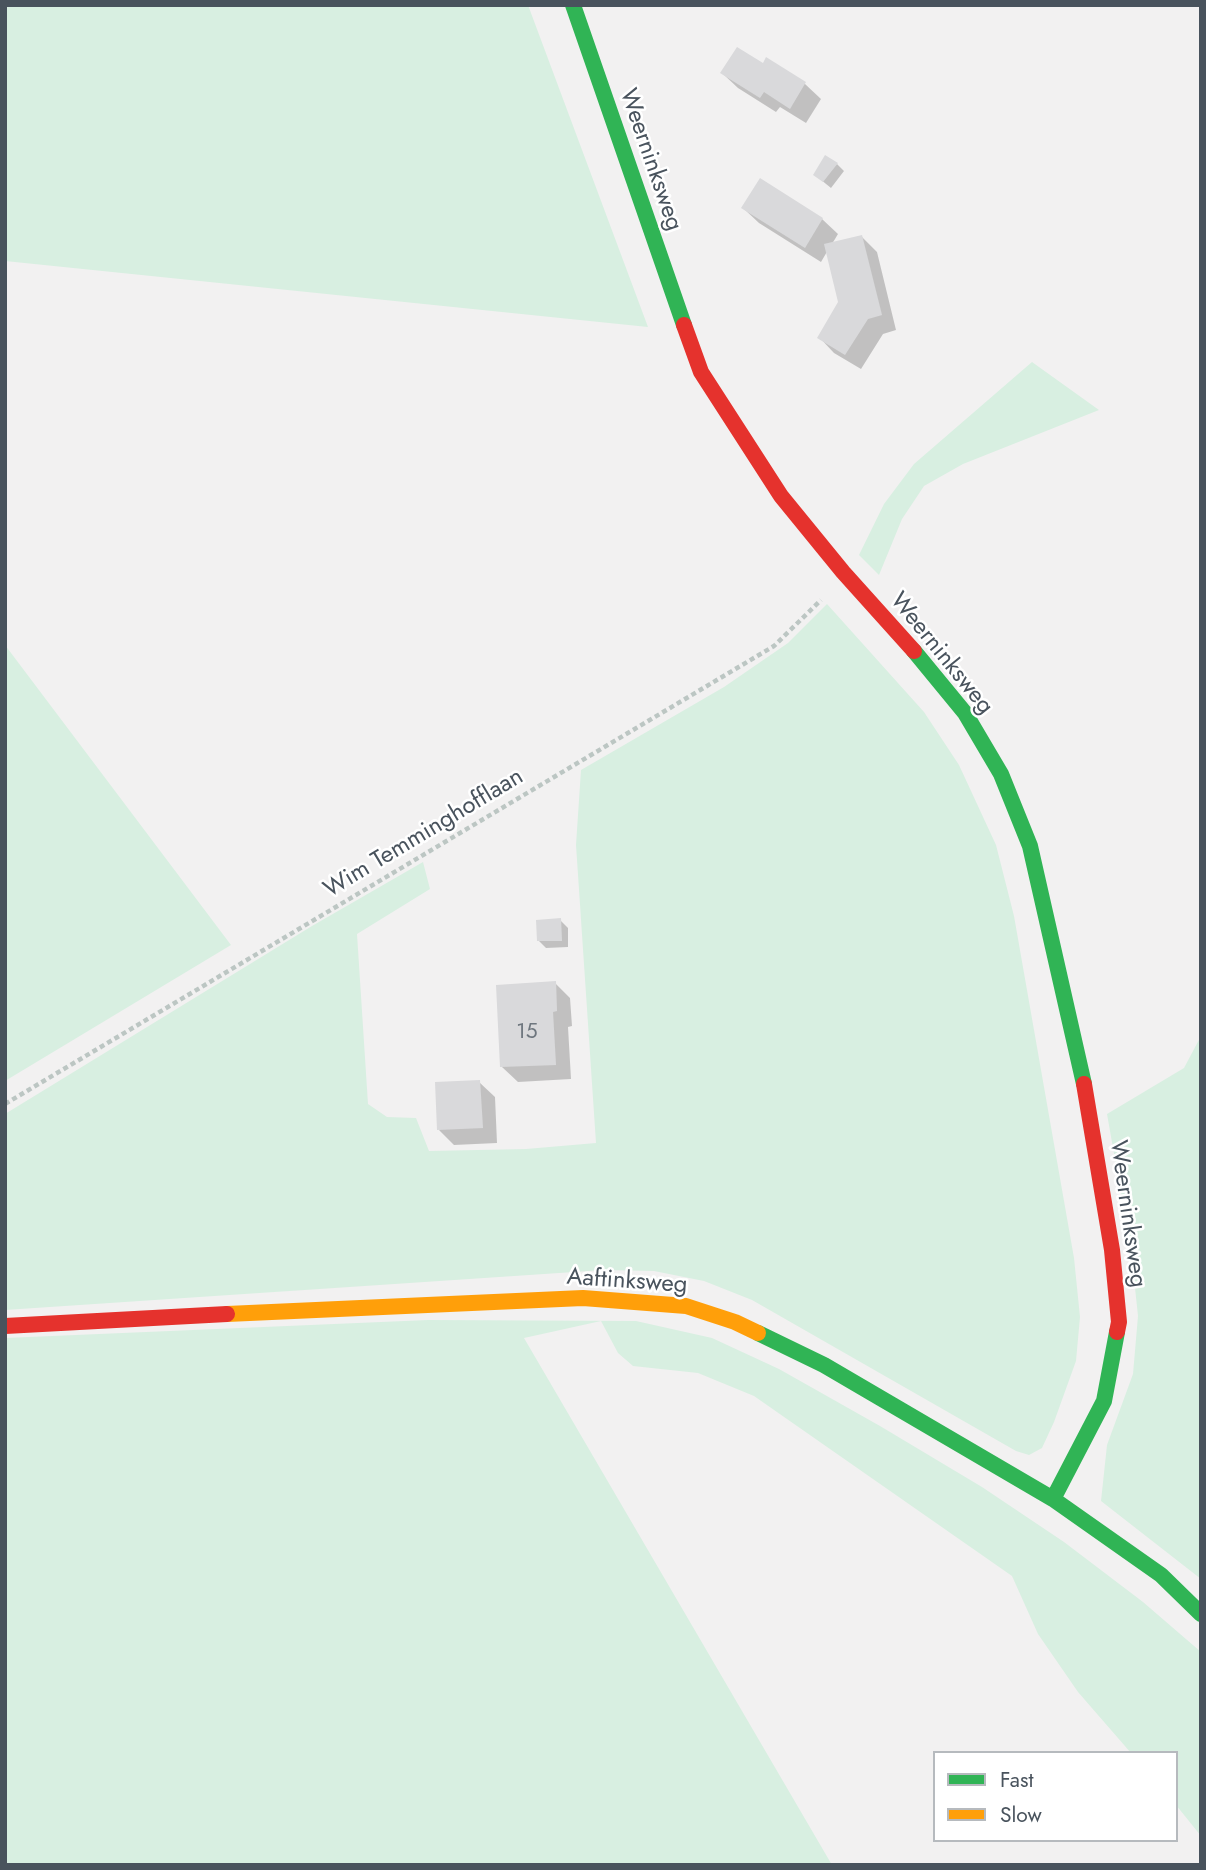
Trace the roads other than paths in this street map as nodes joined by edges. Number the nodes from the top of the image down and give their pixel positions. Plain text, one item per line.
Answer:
1 (573, 5) edge
2 (5, 1326) edge
3 (1053, 1499) junction
4 (1201, 1614) edge

1 - 3 street, Weerninksweg
2 - 3 street, Aaftinksweg
3 - 4 street, Aaftinksweg

